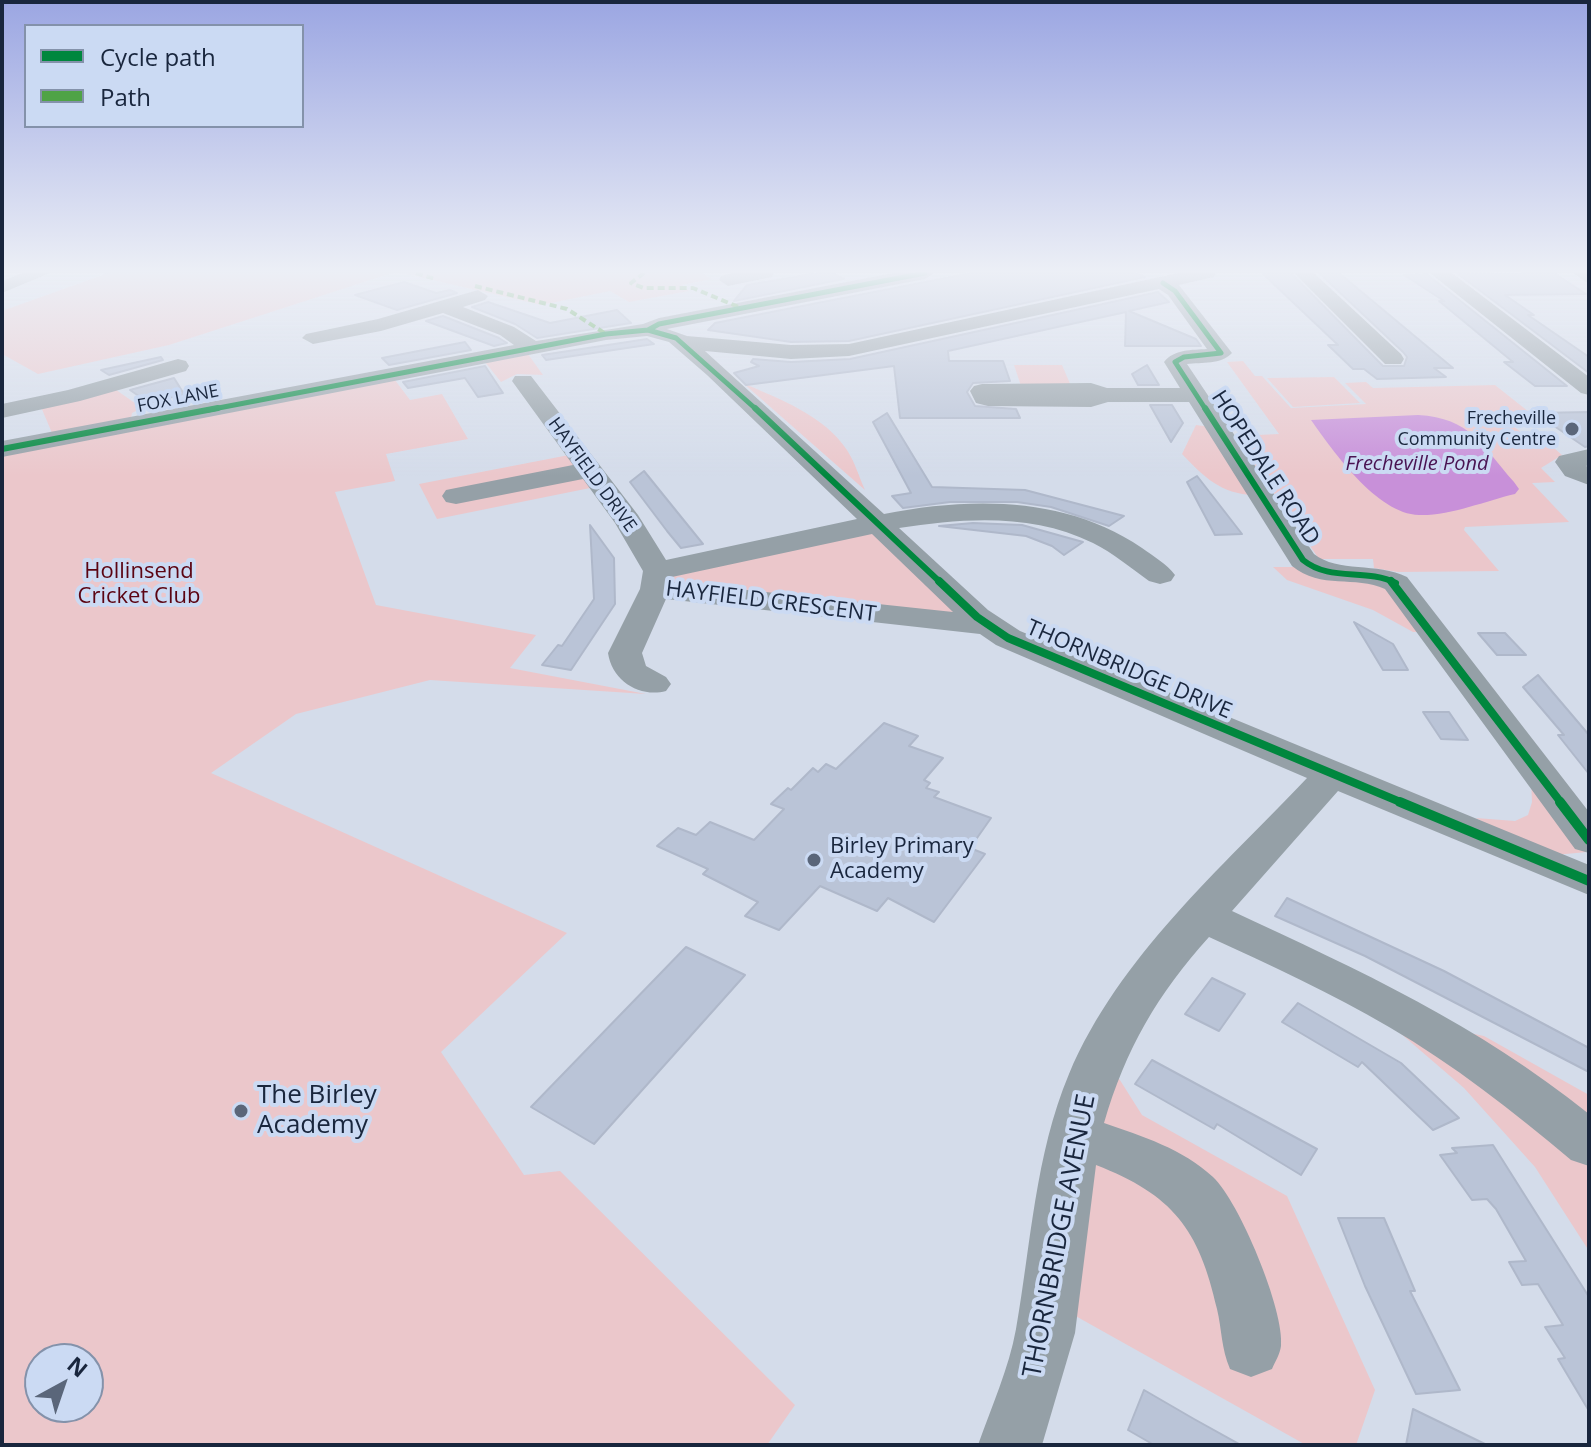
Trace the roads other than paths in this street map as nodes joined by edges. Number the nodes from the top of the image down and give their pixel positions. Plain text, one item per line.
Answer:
1 (520, 341) edge
2 (571, 341) edge
3 (893, 341) edge
4 (1212, 341) edge
5 (1374, 341) edge
6 (1527, 341) edge
7 (681, 342) joint
8 (532, 348) junction
9 (1393, 359) dead end
10 (178, 366) dead end
11 (523, 381) dead end
12 (1589, 388) edge
13 (1105, 395) junction
14 (1196, 395) junction
15 (2, 411) edge
16 (2, 449) edge
17 (1589, 457) edge
18 (588, 470) junction
19 (1589, 477) edge
20 (456, 496) dead end
21 (878, 523) junction
22 (1160, 575) dead end
23 (656, 580) junction
24 (987, 625) junction
25 (654, 684) dead end
26 (1333, 773) junction
27 (1589, 840) edge
28 (1589, 881) edge
29 (1202, 915) junction
30 (1075, 1135) junction
31 (1589, 1144) edge
32 (1251, 1348) dead end
33 (1010, 1445) edge

1 - 8 street
2 - 8 street, FOX LANE
3 - 7 street
4 - 14 street, HOPEDALE ROAD
5 - 9 street
6 - 12 street
7 - 21 street, THORNBRIDGE DRIVE
8 - 16 street, FOX LANE
10 - 15 street
11 - 18 street, HAYFIELD DRIVE
13 - 13 street
13 - 14 street
14 - 27 street, HOPEDALE ROAD
17 - 19 street
18 - 20 street
18 - 23 street, HAYFIELD DRIVE
21 - 22 street, HAYFIELD CRESCENT
21 - 23 street, HAYFIELD CRESCENT
21 - 24 street, THORNBRIDGE DRIVE
23 - 24 street, HAYFIELD CRESCENT
23 - 25 street
24 - 26 street, THORNBRIDGE DRIVE
26 - 28 street, THORNBRIDGE DRIVE
26 - 29 street, THORNBRIDGE AVENUE
29 - 30 street, THORNBRIDGE AVENUE
29 - 31 street
30 - 32 street
30 - 33 street, THORNBRIDGE AVENUE

